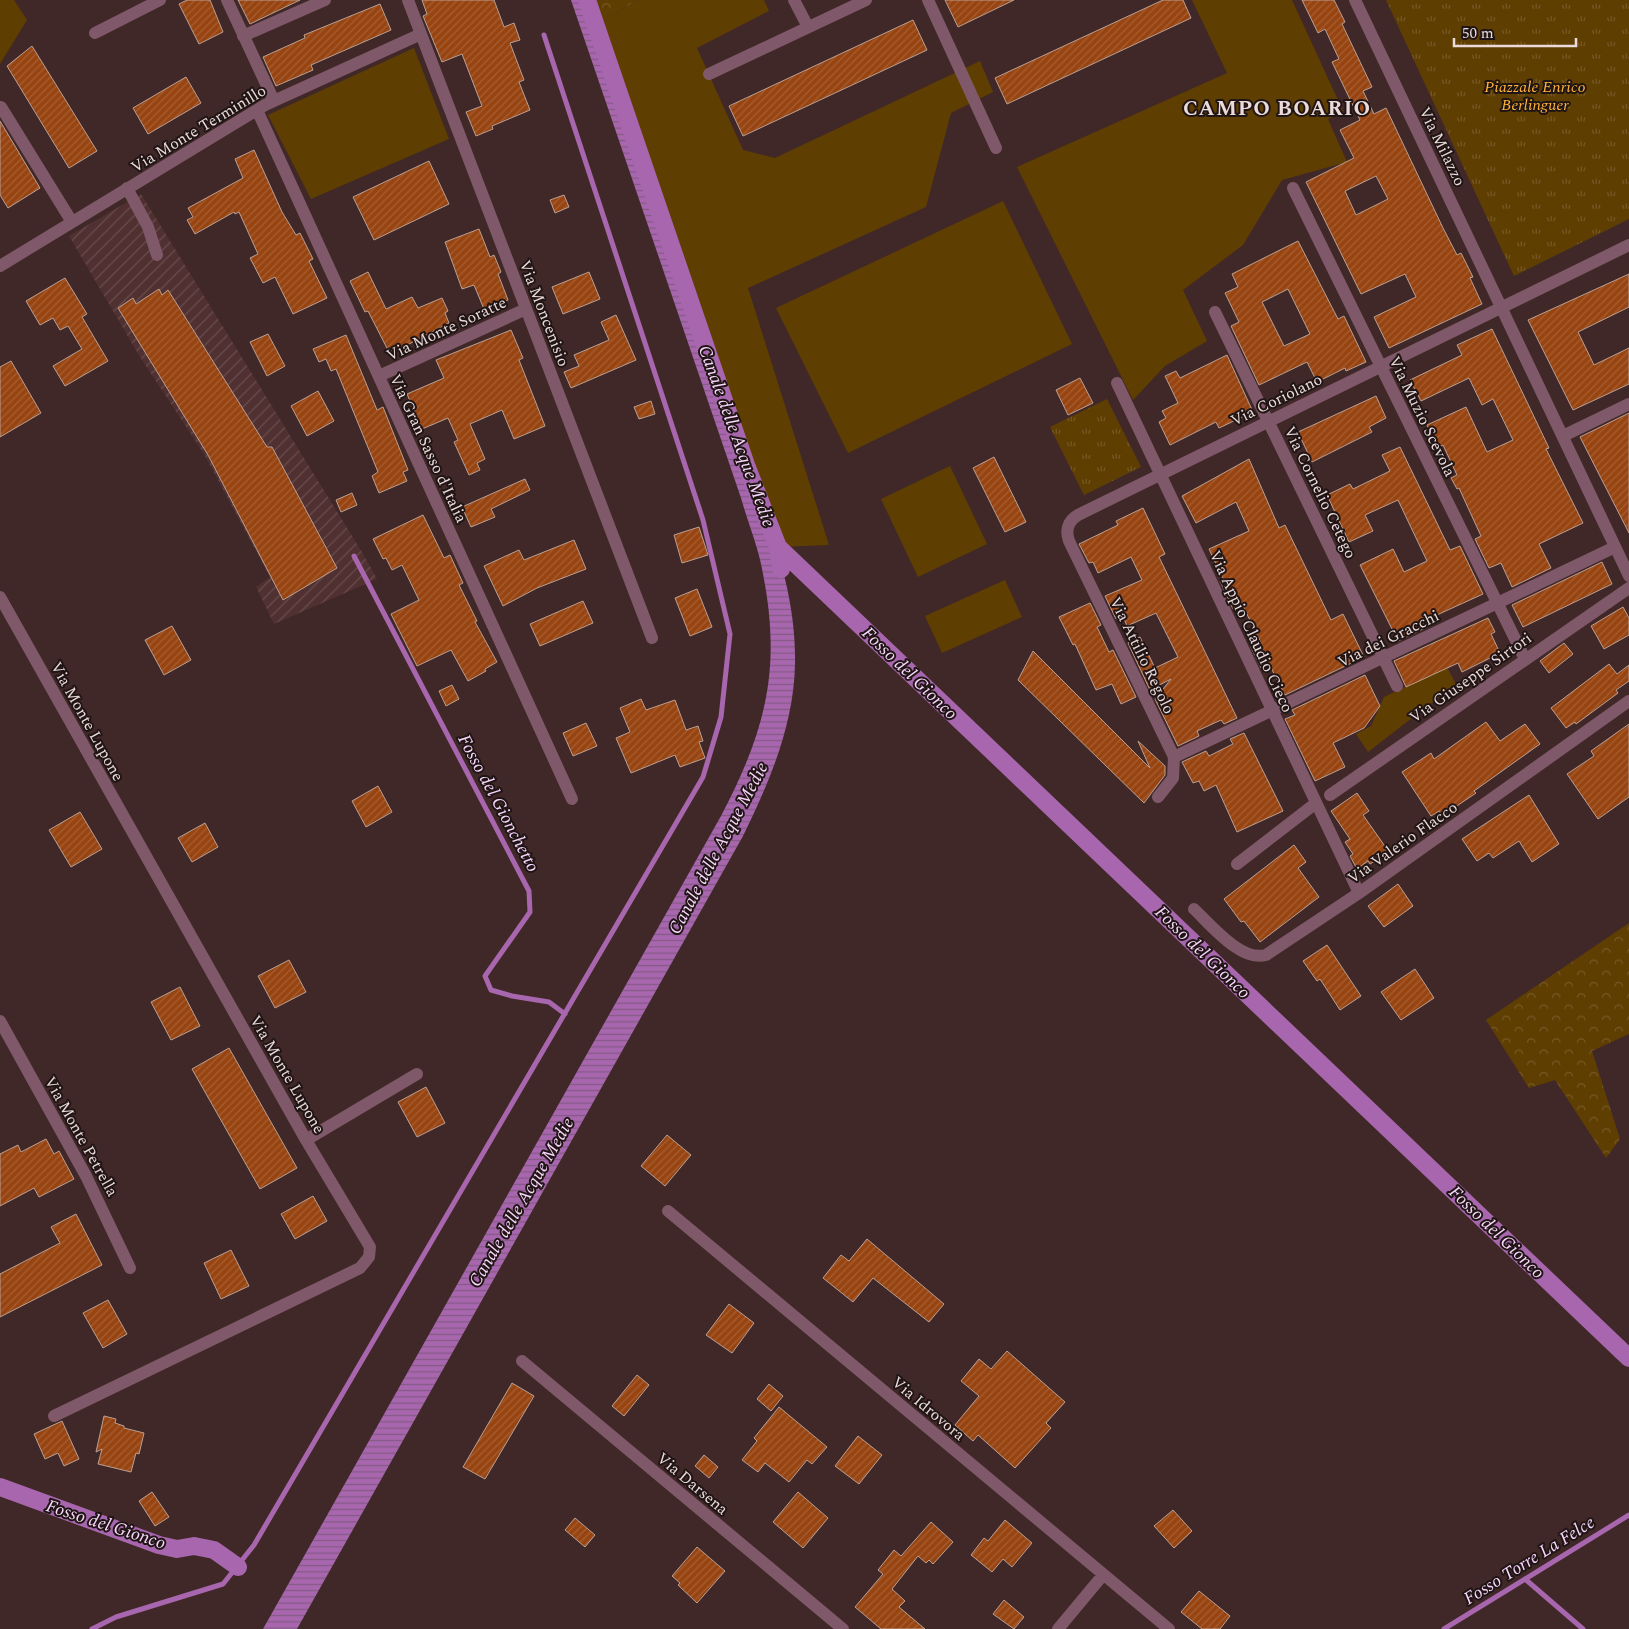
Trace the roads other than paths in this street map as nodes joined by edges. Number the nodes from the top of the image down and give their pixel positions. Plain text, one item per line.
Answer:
1 (160, 0) edge
2 (227, 0) edge
3 (324, 0) edge
4 (408, 0) edge
5 (794, 0) edge
6 (866, 0) edge
7 (928, 0) edge
8 (1355, 0) edge
9 (808, 27) junction
10 (95, 33) dead end
11 (421, 34) junction
12 (243, 36) junction
13 (709, 74) dead end
14 (274, 101) junction
15 (1, 106) edge
16 (257, 110) junction
17 (996, 148) dead end
18 (127, 188) junction
19 (1292, 188) dead end
20 (72, 222) junction
21 (1629, 245) edge
22 (157, 256) dead end
23 (0, 266) edge
24 (1502, 307) junction
25 (526, 309) junction
26 (1215, 312) dead end
27 (1380, 366) junction
28 (379, 376) junction
29 (1116, 383) dead end
30 (1629, 404) edge
31 (1268, 421) junction
32 (1563, 436) junction
33 (1160, 474) junction
34 (1068, 525) joint
35 (1616, 547) junction
36 (1629, 576) edge
37 (1629, 588) edge
38 (0, 597) edge
39 (1497, 603) junction
40 (652, 638) dead end
41 (1383, 658) junction
42 (1525, 659) junction
43 (1397, 686) dead end
44 (1629, 701) edge
45 (1272, 711) junction
46 (1174, 757) junction
47 (1330, 795) dead end
48 (1158, 797) dead end
49 (572, 799) dead end
50 (1316, 803) junction
51 (1237, 864) dead end
52 (1359, 893) junction
53 (1194, 909) dead end
54 (0, 1021) edge
55 (417, 1074) dead end
56 (306, 1140) junction
57 (668, 1211) dead end
58 (130, 1268) dead end
59 (522, 1362) dead end
60 (54, 1416) dead end
61 (1103, 1574) junction
62 (843, 1629) edge
63 (1058, 1629) edge
64 (1169, 1629) edge

1 - 10 street
2 - 12 street
3 - 12 street
4 - 11 street, Via Moncenisio
5 - 9 street
6 - 9 street
7 - 17 street
8 - 24 street, Via Milazzo
9 - 13 street
11 - 14 street, Via Monte Terminillo
11 - 25 street, Via Moncenisio
12 - 14 street
14 - 16 street, Via Monte Terminillo
15 - 20 street
16 - 18 street, Via Monte Terminillo
16 - 28 street, Via Gran Sasso d'Italia
18 - 20 street, Via Monte Terminillo
18 - 22 street
19 - 27 street, Via Muzio Scevola
20 - 23 street, Via Monte Terminillo
21 - 24 street, Via Coriolano
24 - 27 street, Via Coriolano
24 - 32 street
25 - 28 street, Via Monte Soratte
25 - 40 street, Via Moncenisio
26 - 31 street, Via Cornelio Cetego
27 - 31 street, Via Coriolano
27 - 39 street, Via Muzio Scevola
28 - 49 street, Via Gran Sasso d'Italia
29 - 33 street, Via Appio Claudio Cieco
30 - 32 street
31 - 33 street, Via Coriolano
31 - 41 street, Via Cornelio Cetego
32 - 35 street
33 - 34 street, Via Coriolano
33 - 45 street, Via Appio Claudio Cieco
34 - 46 street, Via Attilio Regolo
35 - 36 street
35 - 39 street, Via dei Gracchi
37 - 42 street, Via Giuseppe Sirtori
38 - 56 street, Via Monte Lupone
39 - 41 street, Via dei Gracchi
39 - 42 street, Via Muzio Scevola
41 - 43 street, Via Cornelio Cetego
41 - 45 street, Via dei Gracchi
42 - 47 street, Via Giuseppe Sirtori
44 - 52 street, Via Valerio Flacco
45 - 46 street, Via dei Gracchi
45 - 50 street, Via Appio Claudio Cieco
46 - 48 street
50 - 51 street
50 - 52 street, Via Appio Claudio Cieco
52 - 53 street, Via Valerio Flacco
54 - 58 street, Via Monte Petrella
55 - 56 street
56 - 60 street, Via Monte Lupone
57 - 61 street, Via Idrovora
59 - 62 street, Via Darsena
61 - 63 street
61 - 64 street, Via Idrovora

